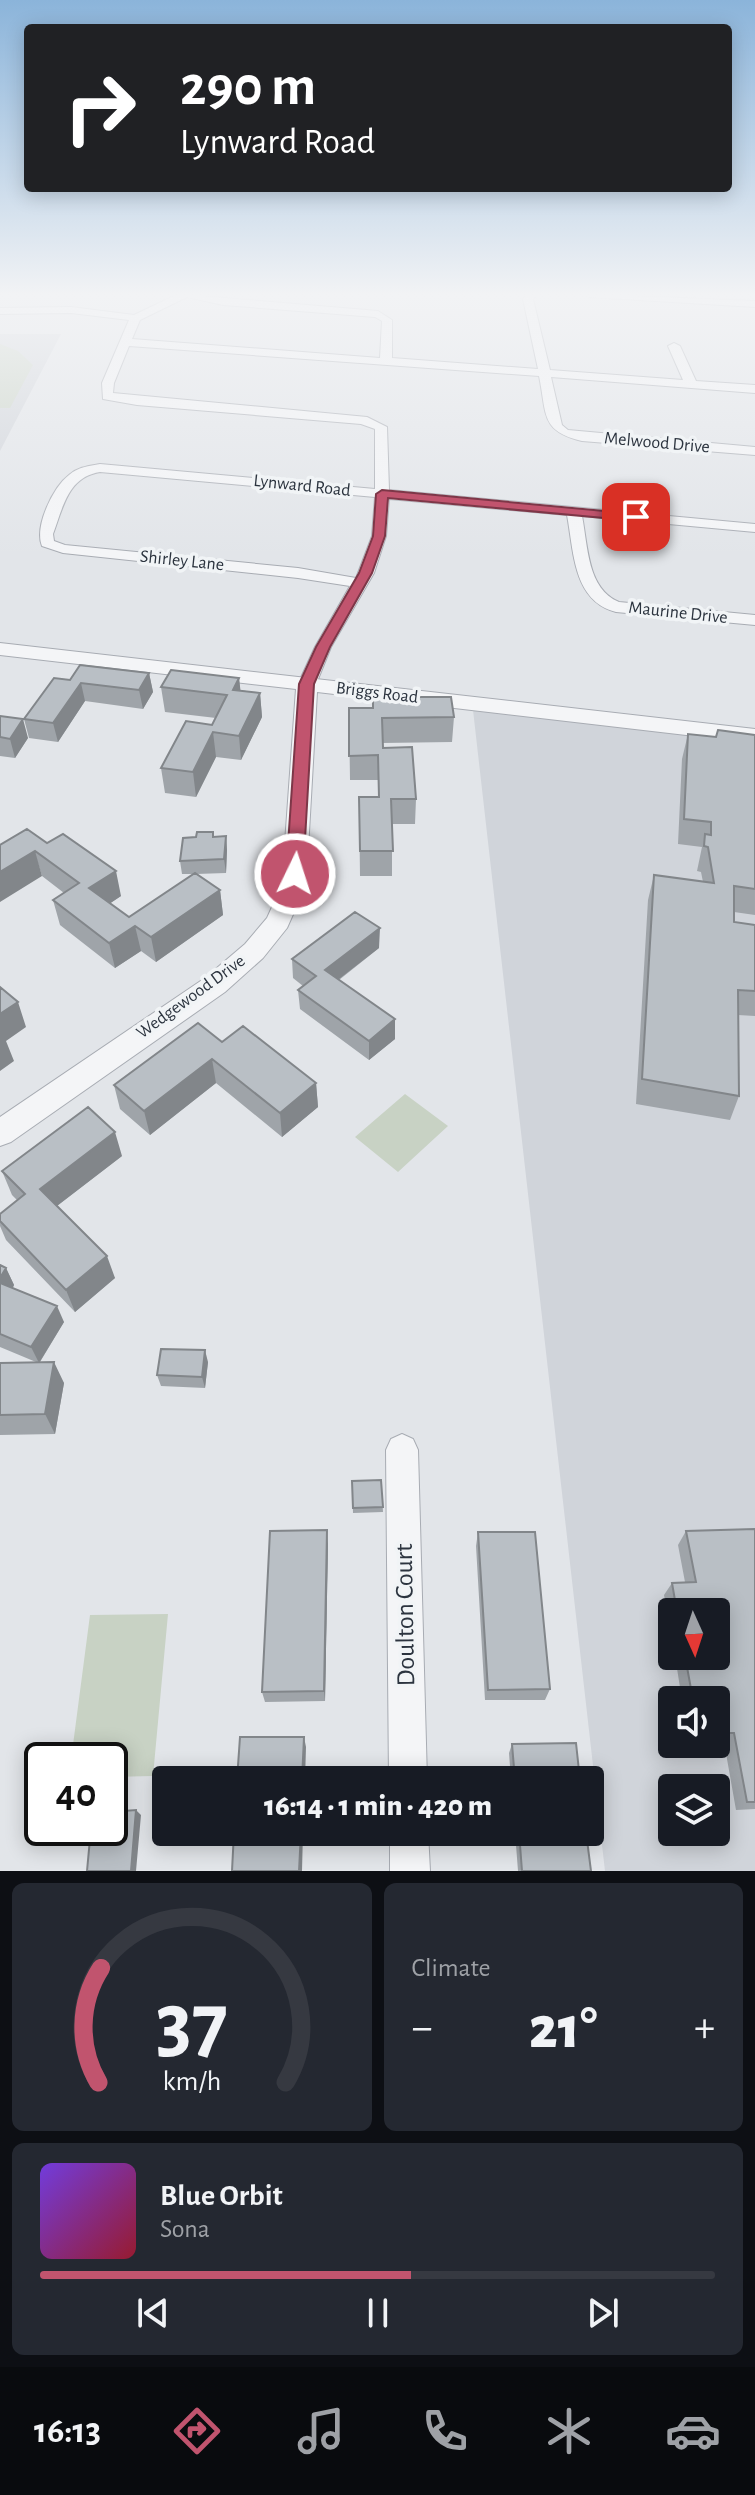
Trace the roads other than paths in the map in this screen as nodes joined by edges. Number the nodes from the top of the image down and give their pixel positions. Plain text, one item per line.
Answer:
1 (110, 381) edge
2 (547, 381) edge
3 (652, 381) edge
4 (691, 384) joint
5 (755, 389) edge
6 (755, 451) edge
7 (382, 494) junction
8 (59, 503) joint
9 (574, 512) junction
10 (755, 528) edge
11 (359, 583) junction
12 (755, 620) edge
13 (0, 649) edge
14 (307, 684) junction
15 (755, 736) edge
16 (0, 1133) edge
17 (402, 1450) dead end
18 (408, 1766) edge
19 (409, 1846) edge
20 (410, 1871) edge

1 - 7 street, Wedgewood Drive
2 - 6 street, Melwood Drive
3 - 4 street
4 - 5 street
7 - 8 street, Lynward Road
7 - 9 street, Lynward Road
7 - 11 street, Wedgewood Drive
8 - 11 street, Shirley Lane
9 - 10 street, Lynward Road
9 - 12 street, Maurine Drive
11 - 14 street, Wedgewood Drive
13 - 14 street, Briggs Road
14 - 15 street, Briggs Road
14 - 16 street, Wedgewood Drive
17 - 18 street, Doulton Court
19 - 20 street

